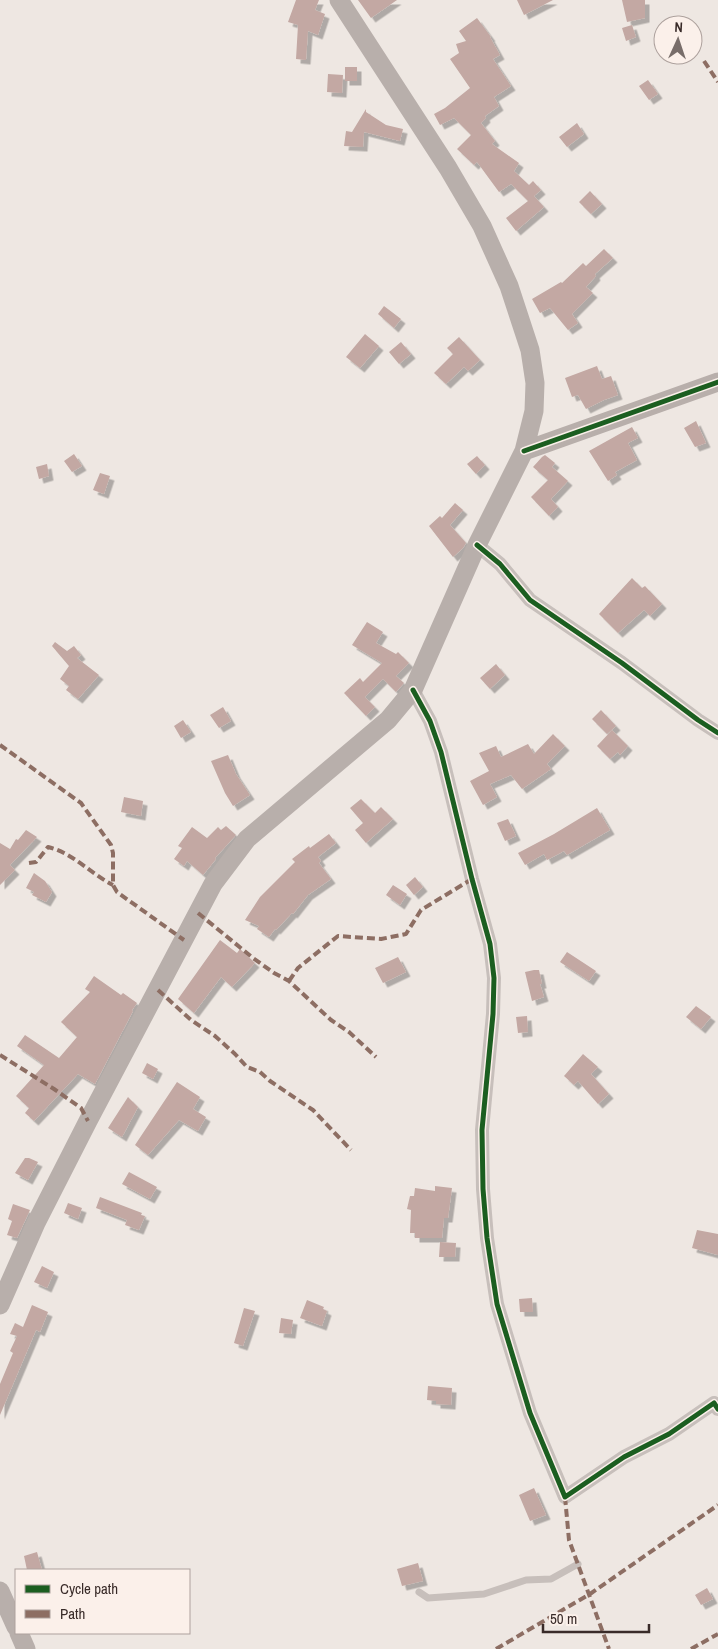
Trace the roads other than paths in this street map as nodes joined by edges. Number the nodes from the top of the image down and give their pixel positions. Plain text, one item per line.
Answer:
1 (339, 0) edge
2 (718, 382) edge
3 (524, 450) junction
4 (477, 546) junction
5 (413, 690) junction
6 (718, 733) edge
7 (0, 1305) edge
8 (718, 1408) edge
9 (578, 1564) dead end
10 (0, 1591) edge
11 (418, 1592) dead end
12 (15, 1625) edge
13 (19, 1634) edge
14 (26, 1649) edge

1 - 3 main road
2 - 3 main road
3 - 4 main road
4 - 5 main road
4 - 6 street
5 - 7 main road
5 - 8 street
9 - 11 lane
10 - 12 main road
13 - 14 main road

